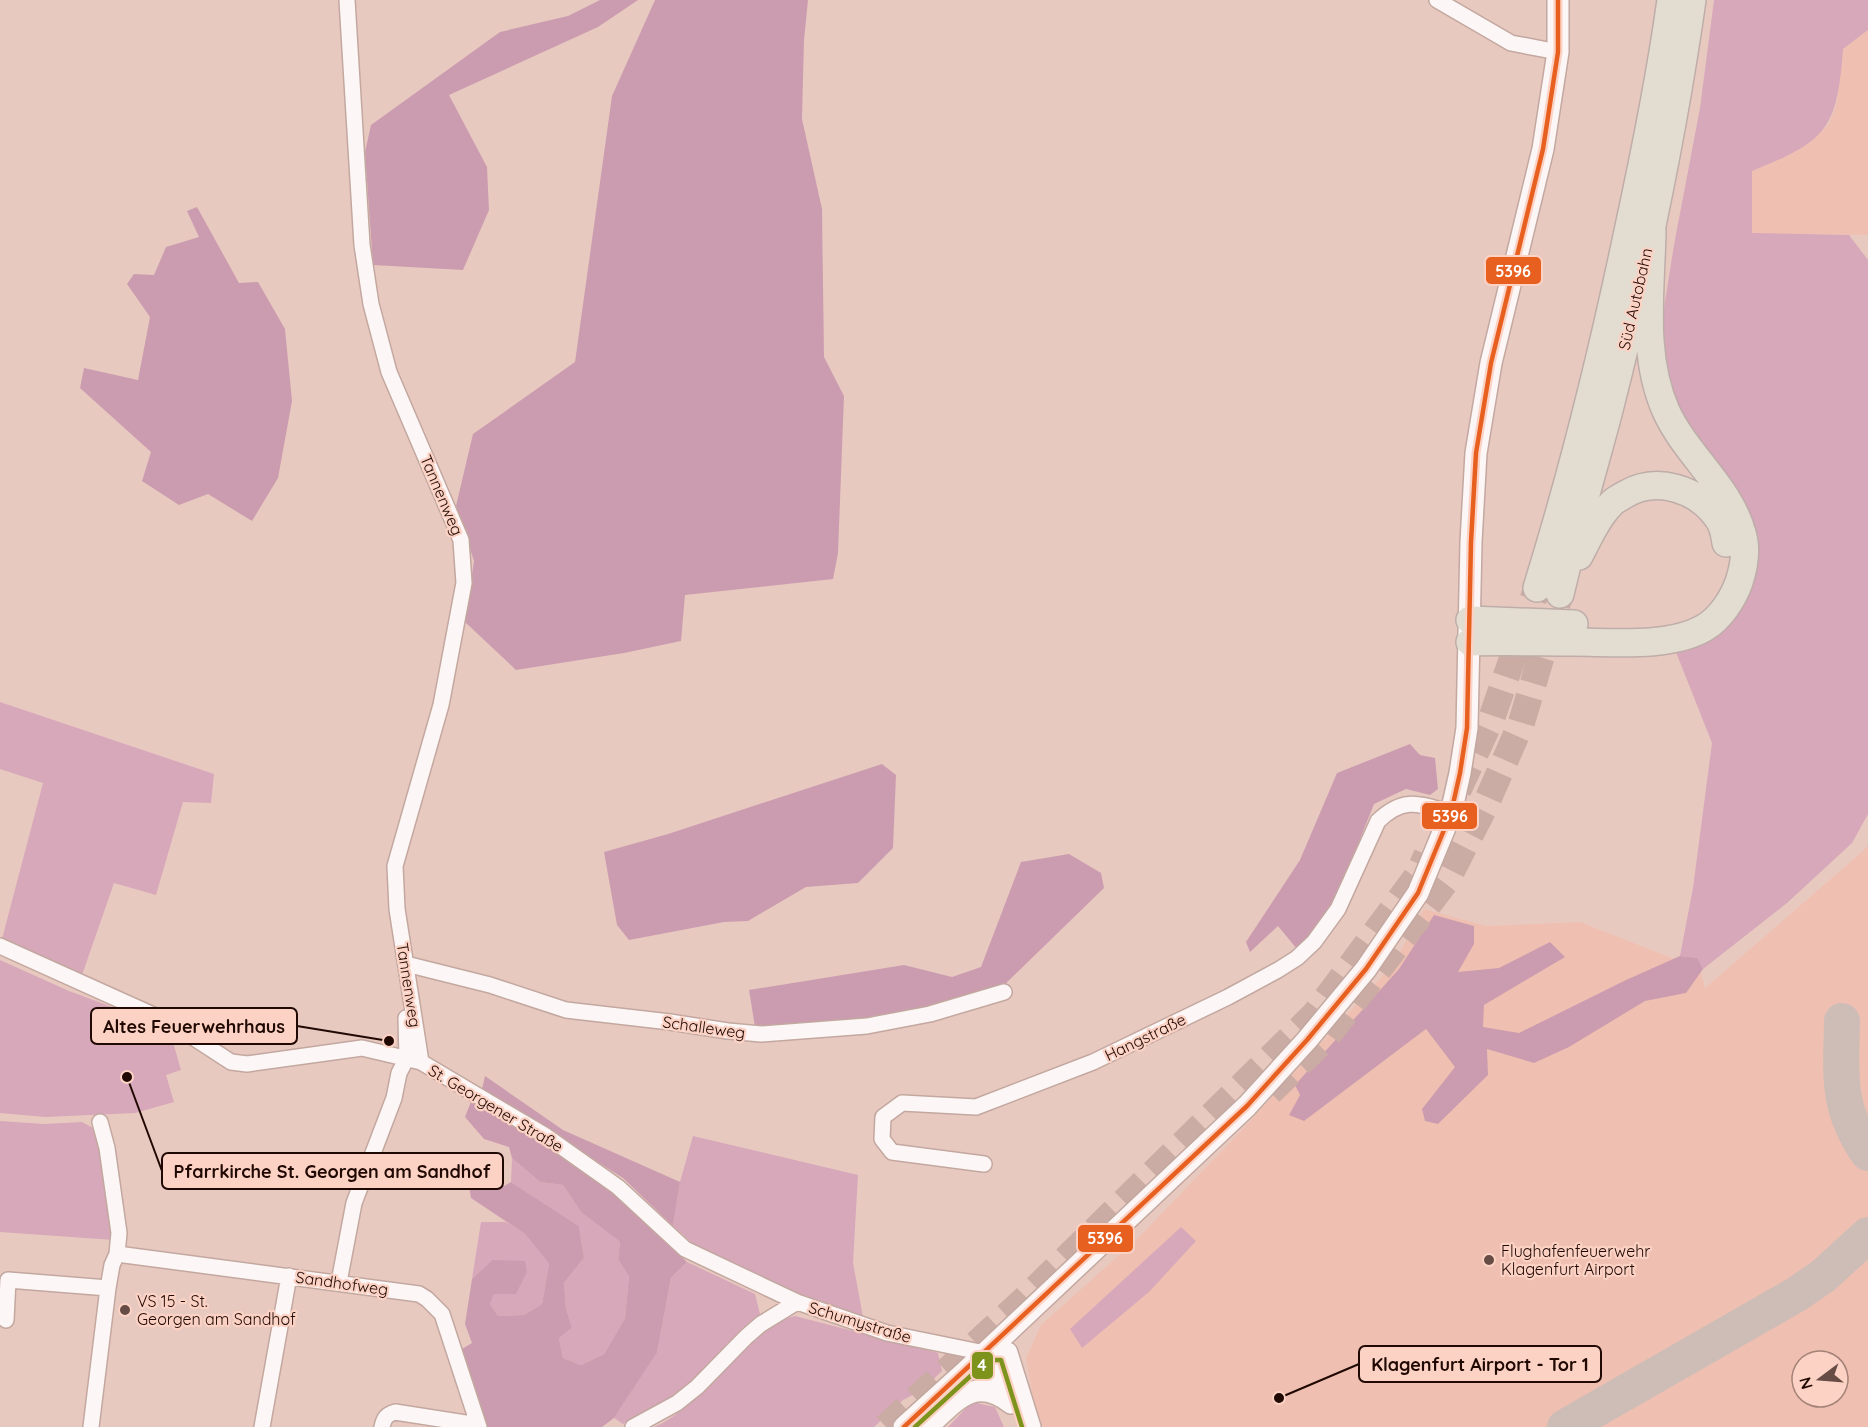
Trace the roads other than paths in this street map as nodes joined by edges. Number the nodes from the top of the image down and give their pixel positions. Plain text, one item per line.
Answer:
1 (347, 0) edge
2 (1437, 0) edge
3 (1558, 0) edge
4 (1662, 0) edge
5 (1671, 0) edge
6 (1692, 0) edge
7 (1665, 46) junction
8 (1558, 52) junction
9 (1652, 231) junction
10 (1548, 591) junction
11 (1470, 631) junction
12 (1451, 813) junction
13 (0, 946) edge
14 (406, 964) junction
15 (1004, 992) dead end
16 (414, 1060) junction
17 (100, 1122) dead end
18 (984, 1164) dead end
19 (117, 1254) junction
20 (289, 1276) junction
21 (339, 1282) junction
22 (108, 1288) junction
23 (797, 1302) junction
24 (6, 1320) dead end
25 (985, 1353) junction
26 (1011, 1403) junction
27 (478, 1426) edge
28 (91, 1427) edge
29 (262, 1427) edge
30 (382, 1427) edge
31 (633, 1427) edge
32 (904, 1427) edge
33 (927, 1427) edge
34 (1024, 1427) edge
35 (1030, 1427) edge

1 - 14 street, Tannenweg
2 - 8 street
3 - 8 main road
4 - 7 highway
5 - 7 highway, Süd Autobahn
6 - 9 highway, Süd Autobahn
7 - 10 highway, Süd Autobahn
8 - 11 main road
9 - 10 highway, Süd Autobahn
9 - 11 highway
10 - 11 highway
11 - 12 main road
12 - 18 street, Hangstraße
12 - 25 main road
13 - 16 street, St. Georgener Straße
14 - 15 street, Schalleweg
14 - 16 street, Tannenweg
16 - 21 street, Tannenweg
16 - 23 street, St. Georgener Straße
17 - 19 street
19 - 20 street, Sandhofweg
19 - 22 street
20 - 21 street, Sandhofweg
20 - 29 street
21 - 27 street, Sandhofweg
22 - 24 street
22 - 28 street
23 - 25 street, Schumystraße
23 - 31 street, Schumystraße
25 - 26 main road
25 - 32 main road
25 - 35 main road
26 - 33 main road
26 - 34 main road
27 - 30 street

